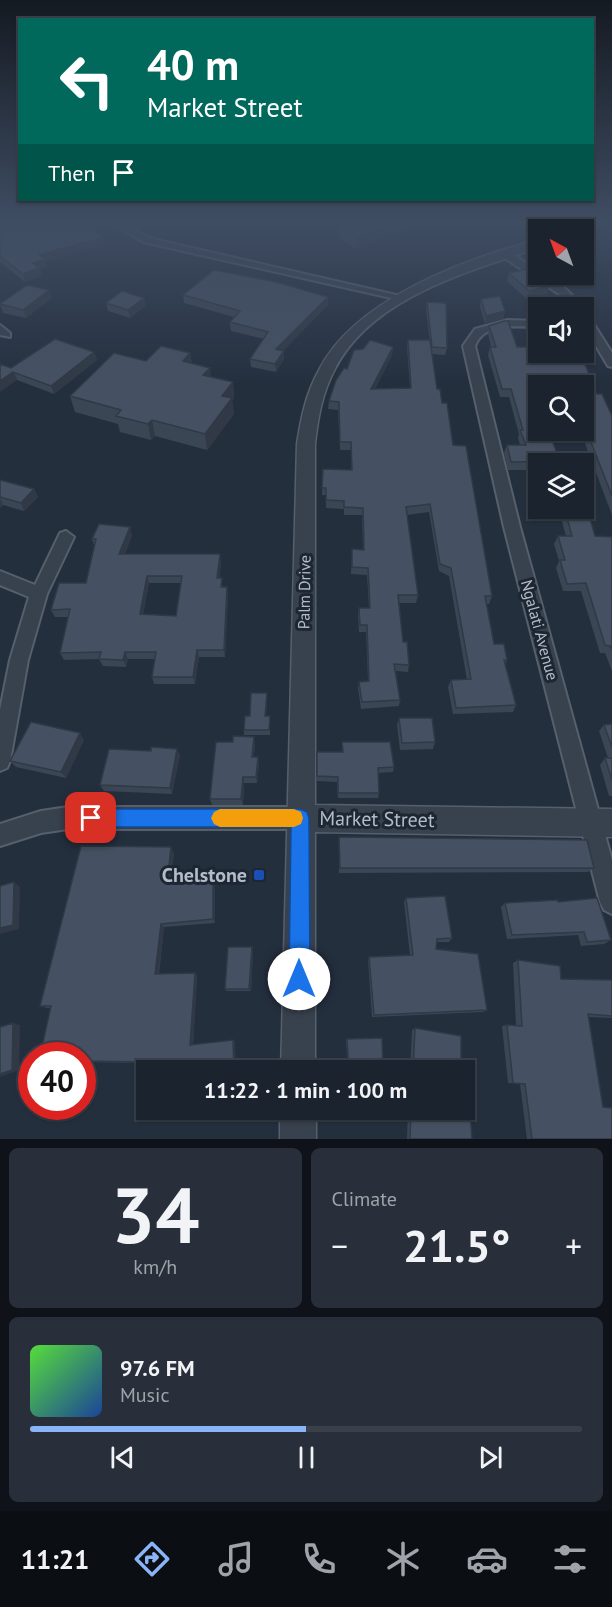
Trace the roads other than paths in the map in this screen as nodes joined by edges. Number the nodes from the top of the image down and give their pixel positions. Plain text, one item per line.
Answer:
1 (312, 277) edge
2 (443, 277) edge
3 (541, 277) edge
4 (400, 297) junction
5 (567, 297) edge
6 (528, 324) edge
7 (594, 339) edge
8 (612, 363) edge
9 (66, 537) dead end
10 (0, 578) edge
11 (39, 594) junction
12 (0, 761) edge
13 (300, 818) junction
14 (602, 822) edge
15 (0, 835) edge
16 (612, 902) edge
17 (298, 1060) edge
18 (298, 1120) edge
19 (298, 1139) edge

1 - 4 street
2 - 4 street, Palm Drive
3 - 5 street
4 - 13 street, Palm Drive
6 - 14 street, Ngalati Avenue
7 - 8 street
9 - 11 street
10 - 11 street
11 - 12 street
13 - 14 street, Market Street
13 - 15 street, Market Street
13 - 17 street, Palm Drive
14 - 16 street, Ngalati Avenue
18 - 19 street

